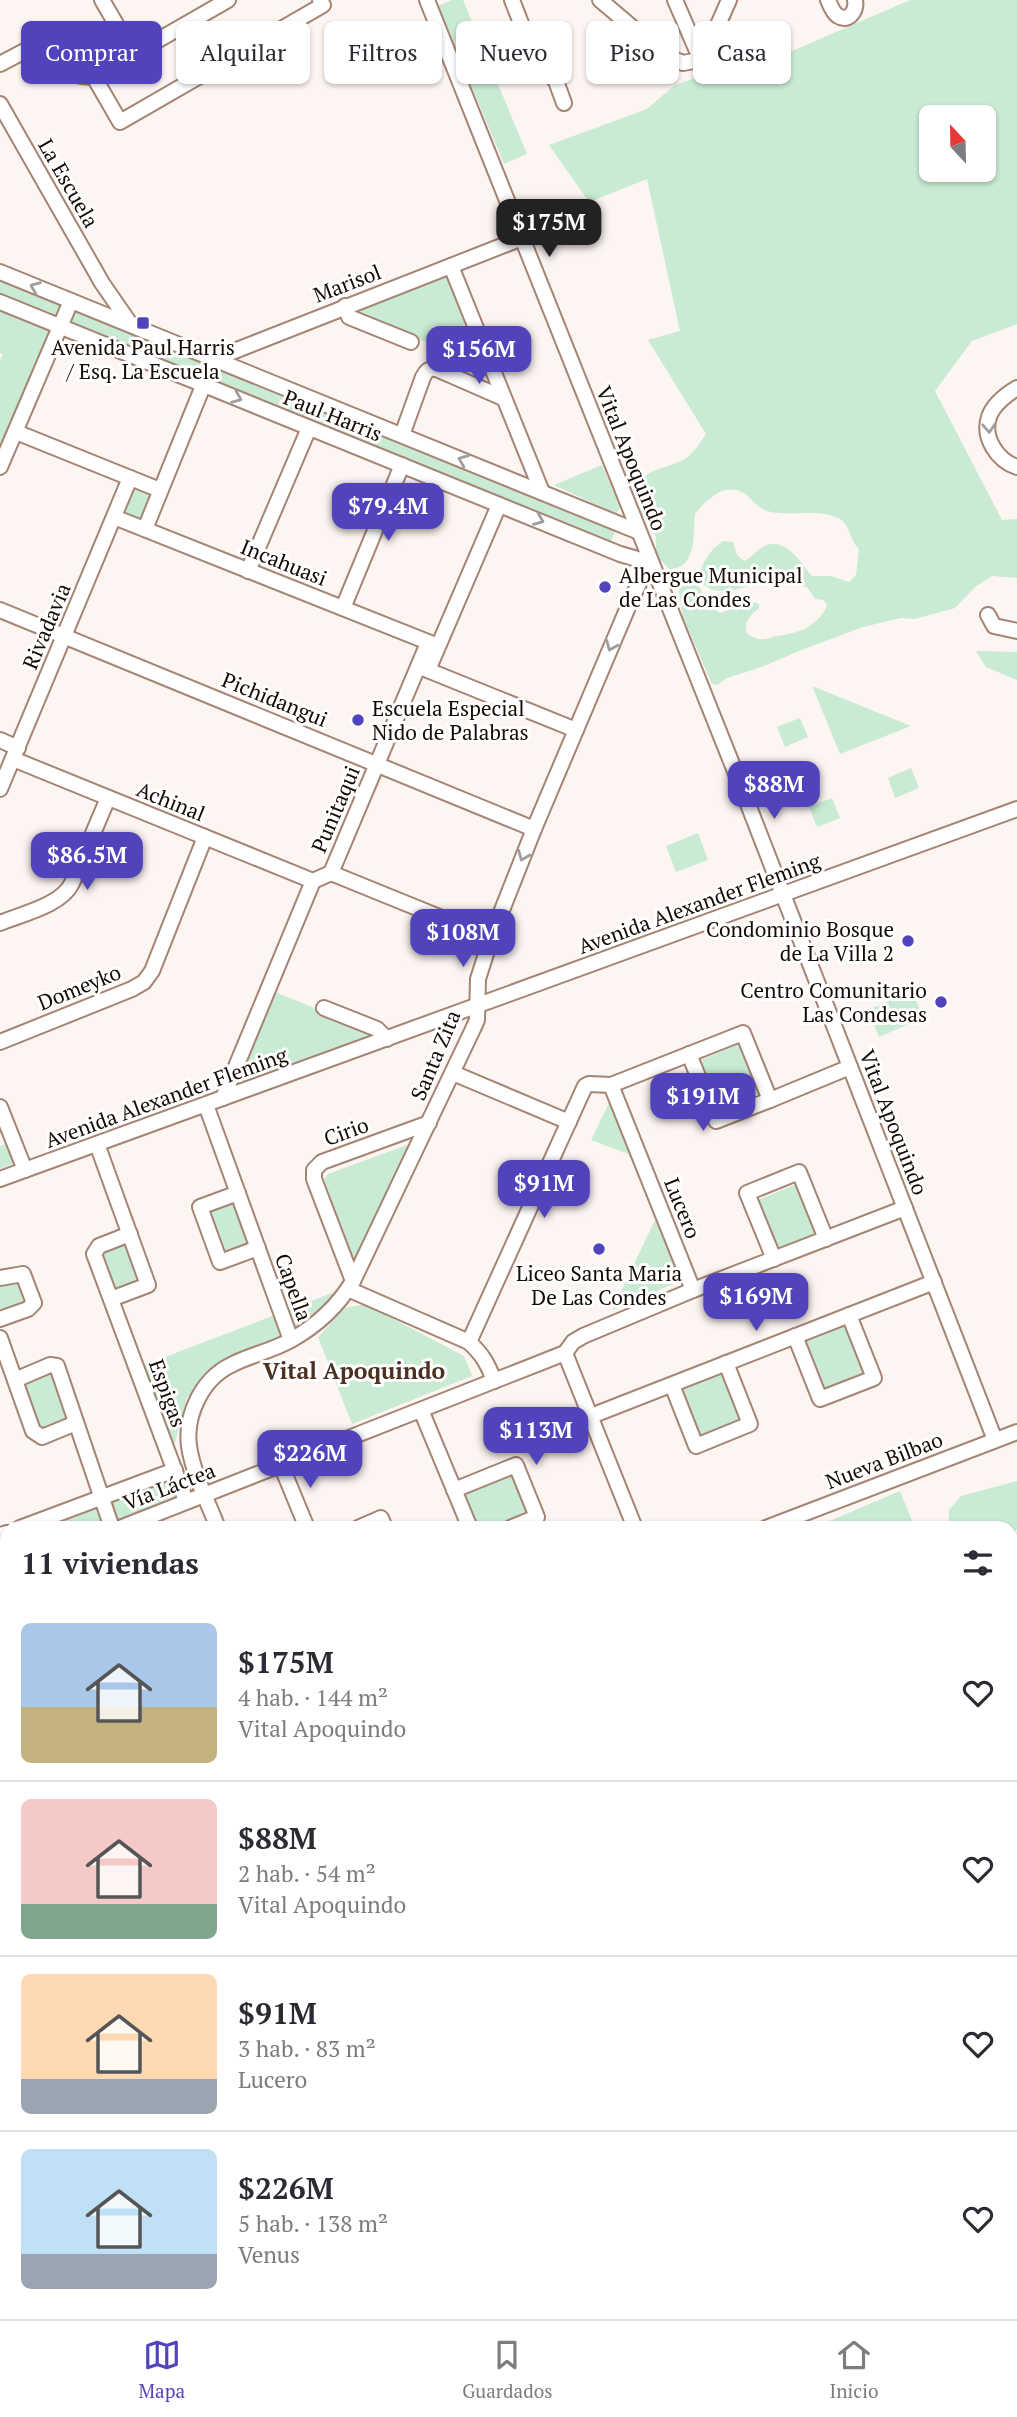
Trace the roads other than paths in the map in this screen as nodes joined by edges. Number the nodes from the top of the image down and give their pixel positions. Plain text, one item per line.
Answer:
1 (228, 0) edge
2 (320, 0) edge
3 (512, 0) edge
4 (600, 0) edge
5 (675, 0) edge
6 (729, 0) edge
7 (828, 0) edge
8 (855, 0) edge
9 (104, 1) edge
10 (431, 1) edge
11 (115, 21) edge
12 (720, 21) edge
13 (162, 39) edge
14 (693, 42) edge
15 (21, 53) edge
16 (693, 61) edge
17 (0, 64) edge
18 (98, 84) edge
19 (564, 103) dead end
20 (0, 104) edge
21 (522, 239) junction
22 (451, 266) junction
23 (0, 272) edge
24 (102, 283) junction
25 (71, 301) junction
26 (0, 302) edge
27 (345, 306) junction
28 (88, 309) junction
29 (132, 326) junction
30 (60, 327) junction
31 (411, 342) dead end
32 (214, 359) junction
33 (202, 384) junction
34 (1017, 388) edge
35 (503, 397) junction
36 (309, 428) junction
37 (16, 432) junction
38 (402, 435) junction
39 (401, 465) junction
40 (0, 467) edge
41 (1017, 467) edge
42 (130, 478) junction
43 (160, 491) junction
44 (542, 492) junction
45 (499, 505) junction
46 (114, 517) junction
47 (145, 529) junction
48 (639, 532) junction
49 (651, 563) junction
50 (248, 570) junction
51 (343, 608) junction
52 (0, 610) edge
53 (988, 615) dead end
54 (1017, 631) edge
55 (64, 636) junction
56 (433, 644) junction
57 (423, 668) junction
58 (576, 730) junction
59 (0, 740) edge
60 (15, 753) junction
61 (377, 763) junction
62 (0, 789) edge
63 (108, 798) junction
64 (1017, 808) edge
65 (534, 829) junction
66 (205, 837) junction
67 (331, 873) junction
68 (313, 881) junction
69 (784, 895) junction
70 (0, 923) edge
71 (491, 938) junction
72 (477, 1006) junction
73 (324, 1008) dead end
74 (387, 1039) junction
75 (0, 1042) edge
76 (689, 1054) junction
77 (850, 1067) junction
78 (453, 1073) junction
79 (611, 1085) junction
80 (223, 1098) junction
81 (769, 1100) junction
82 (206, 1105) junction
83 (0, 1107) edge
84 (569, 1122) junction
85 (429, 1124) junction
86 (6, 1139) edge
87 (97, 1144) junction
88 (25, 1170) junction
89 (0, 1179) edge
90 (238, 1193) junction
91 (905, 1208) junction
92 (130, 1234) junction
93 (826, 1239) junction
94 (258, 1248) junction
95 (774, 1259) junction
96 (0, 1278) edge
97 (934, 1282) junction
98 (350, 1285) junction
99 (693, 1290) junction
100 (111, 1299) junction
101 (849, 1315) junction
102 (0, 1319) edge
103 (795, 1336) junction
104 (0, 1338) edge
105 (291, 1340) junction
106 (468, 1342) junction
107 (565, 1353) junction
108 (726, 1363) junction
109 (15, 1380) junction
110 (495, 1381) junction
111 (672, 1385) junction
112 (421, 1410) junction
113 (591, 1416) junction
114 (76, 1423) junction
115 (1017, 1432) edge
116 (995, 1440) junction
117 (281, 1465) junction
118 (175, 1470) junction
119 (454, 1490) junction
120 (205, 1494) junction
121 (102, 1497) junction
122 (186, 1501) junction
123 (39, 1521) edge
124 (110, 1521) edge
125 (137, 1521) edge
126 (215, 1521) edge
127 (304, 1521) edge
128 (467, 1521) edge
129 (527, 1521) edge
130 (632, 1521) edge
131 (784, 1521) edge

1 - 13 street
2 - 18 street
3 - 19 street
4 - 16 street
5 - 14 street
6 - 12 street
7 - 8 street
9 - 11 street
10 - 21 street, Vital Apoquindo
15 - 17 street
20 - 24 street, La Escuela
21 - 22 street, Marisol
21 - 48 street, Vital Apoquindo
22 - 27 street, Marisol
22 - 35 street
25 -> 23 street, Paul Harris
24 - 28 street
24 - 29 street, La Escuela
25 - 28 street, Paul Harris
25 - 30 street
26 - 30 street, Paul Harris
27 - 31 street
27 - 32 street, Marisol
28 - 29 street, Paul Harris
29 - 32 street, Paul Harris
30 - 33 street, Paul Harris
30 - 37 street
32 - 33 street
32 - 38 street, Paul Harris
33 -> 36 street, Paul Harris
33 - 43 street
34 -> 41 street
35 - 38 street
35 - 44 street
36 - 39 street, Paul Harris
36 - 50 street
37 - 40 street
37 - 42 street
44 -> 38 street, Paul Harris
39 - 45 street, Paul Harris
39 - 51 street
42 - 43 street
42 - 46 street, Rivadavia
43 - 47 street
44 - 48 street, Paul Harris
45 -> 49 street, Paul Harris
45 - 56 street, Punitaqui
46 - 47 street, Incahuasi
46 - 55 street, Rivadavia
47 - 50 street, Incahuasi
48 - 49 street, Vital Apoquindo
49 -> 58 street, Santa Zita
49 - 69 street, Vital Apoquindo
50 - 51 street, Incahuasi
51 - 56 street, Incahuasi
52 - 55 street, Pichidangui
53 - 54 street
55 - 60 street, Rivadavia
55 - 61 street, Pichidangui
56 - 57 street, Punitaqui
57 - 58 street
57 - 61 street, Punitaqui
58 - 65 street, Santa Zita
59 - 60 street, Achinal
60 - 62 street, Rivadavia
60 - 63 street, Achinal
61 - 65 street, Pichidangui
61 - 67 street, Punitaqui
63 - 66 street, Achinal
63 - 70 street
64 - 69 street, Avenida Alexander Fleming
65 -> 71 street, Santa Zita
66 - 68 street, Achinal
66 - 75 street, Domeyko
67 - 68 street, Punitaqui
67 - 71 street
68 - 80 street, Punitaqui
69 - 72 street, Avenida Alexander Fleming
69 - 77 street, Vital Apoquindo
71 - 72 street, Santa Zita
72 - 74 street, Avenida Alexander Fleming
72 - 78 street, Santa Zita
73 - 74 street
74 - 80 street, Avenida Alexander Fleming
76 - 79 street
76 - 81 street
76 - 81 street
77 - 81 street
77 - 91 street, Vital Apoquindo
78 - 84 street
78 - 85 street, Santa Zita
79 - 84 street
79 - 99 street, Lucero
80 - 82 street, Avenida Alexander Fleming
82 - 87 street, Avenida Alexander Fleming
82 - 90 street, Capella
83 - 86 street
84 - 106 street
85 - 98 street, Santa Zita
85 - 98 street, Cirio
86 - 88 street
87 - 88 street, Avenida Alexander Fleming
87 - 92 street
88 - 89 street, Avenida Alexander Fleming
90 - 94 street, Capella
90 - 94 street, Capella
91 - 93 street, Vía Láctea
91 - 97 street, Vital Apoquindo
92 - 100 street, Espigas
92 - 100 street
93 - 95 street, Vía Láctea
93 - 95 street
94 - 105 street, Capella
95 - 99 street, Vía Láctea
96 - 102 street
97 - 101 street
97 - 116 street, Vital Apoquindo
98 - 105 street, Santa Zita
98 - 106 street
99 - 107 street, Vía Láctea
100 - 118 street, Espigas
101 - 103 street
101 - 103 street
103 - 108 street
104 - 109 street
105 - 120 street, Santa Zita
106 - 110 street
107 - 110 street, Vía Láctea
107 - 113 street
108 - 111 street
108 - 111 street
109 - 114 street
109 - 114 street
110 - 112 street, Vía Láctea
111 - 113 street
112 - 117 street, Vía Láctea
112 - 119 street
113 - 130 street
114 - 121 street
115 - 116 street, Nueva Bilbao
116 - 131 street, Nueva Bilbao
117 - 120 street, Vía Láctea
117 - 127 street
118 - 121 street, Vía Láctea
118 - 122 street, Espigas
119 - 128 street
119 - 129 street
120 - 122 street, Vía Láctea
120 - 126 street
121 - 123 street, Vía Láctea
121 - 124 street
122 - 125 street, Vía Láctea

